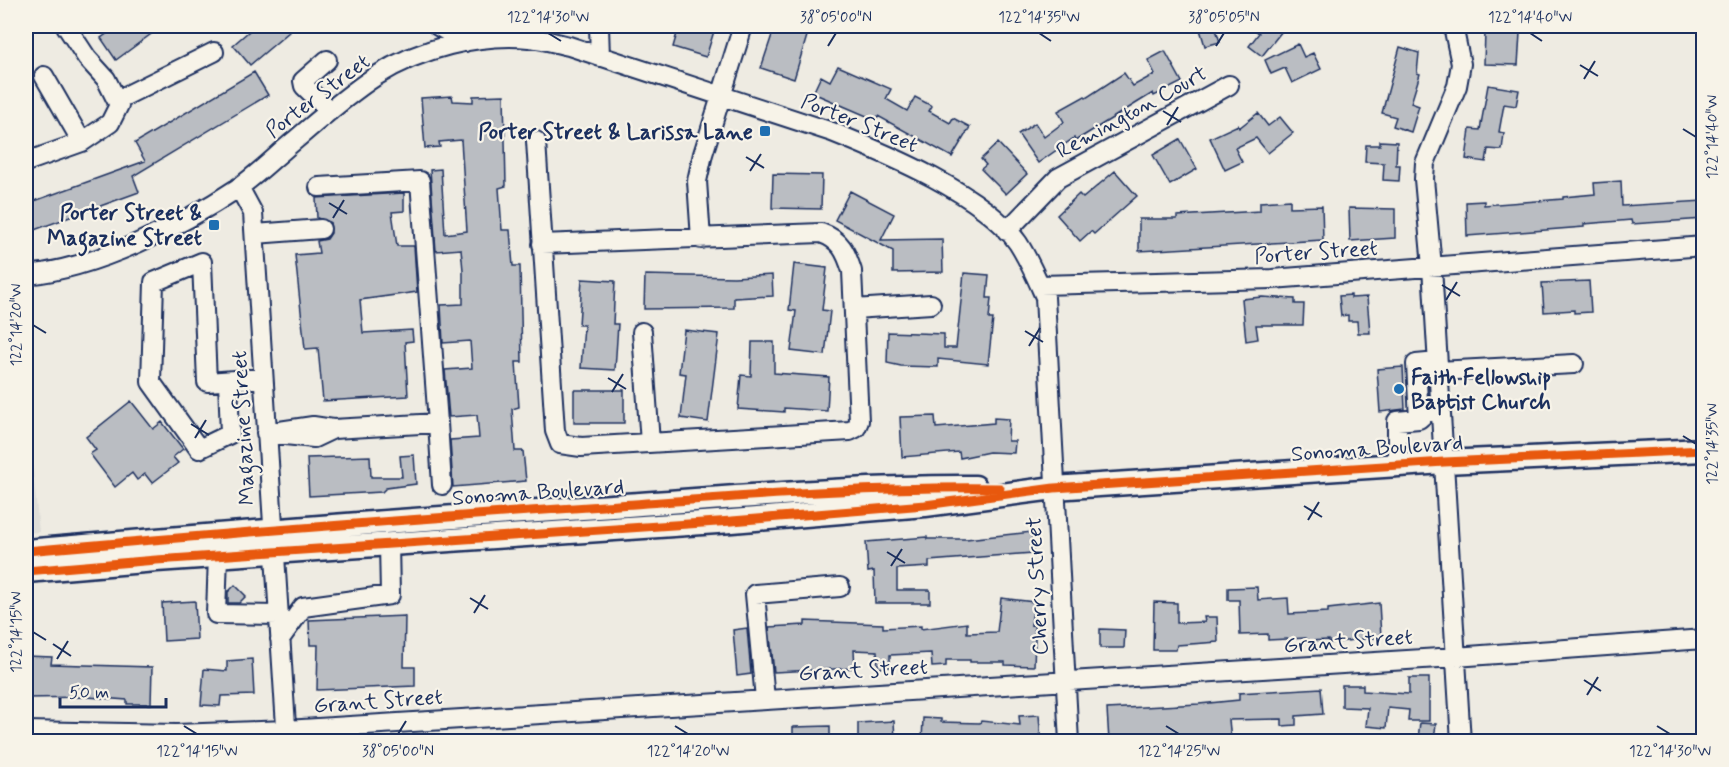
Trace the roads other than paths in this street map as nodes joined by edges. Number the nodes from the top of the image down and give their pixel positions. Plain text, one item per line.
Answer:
1 (66, 26) edge
2 (438, 26) edge
3 (599, 26) edge
4 (743, 26) edge
5 (1452, 26) edge
6 (465, 42) junction
7 (214, 52) dead end
8 (600, 57) junction
9 (327, 60) dead end
10 (44, 76) dead end
11 (1229, 85) dead end
12 (721, 96) junction
13 (117, 100) junction
14 (330, 111) junction
15 (536, 141) dead end
16 (82, 142) junction
17 (26, 162) edge
18 (239, 187) junction
19 (319, 187) dead end
20 (321, 229) dead end
21 (1007, 231) junction
22 (255, 234) junction
23 (701, 239) junction
24 (542, 244) junction
25 (1704, 246) edge
26 (1432, 267) junction
27 (26, 275) edge
28 (1040, 285) junction
29 (931, 304) dead end
30 (854, 309) junction
31 (642, 332) dead end
32 (1574, 364) dead end
33 (1438, 367) junction
34 (263, 378) junction
35 (228, 381) junction
36 (1440, 412) junction
37 (1419, 419) junction
38 (438, 423) junction
39 (266, 433) junction
40 (650, 443) junction
41 (1704, 450) edge
42 (1444, 462) junction
43 (1397, 465) junction
44 (442, 485) dead end
45 (1054, 488) junction
46 (271, 529) junction
47 (389, 543) junction
48 (26, 551) edge
49 (274, 552) junction
50 (218, 555) junction
51 (26, 571) edge
52 (840, 587) dead end
53 (278, 615) junction
54 (280, 639) junction
55 (1704, 639) edge
56 (1455, 657) junction
57 (1065, 681) junction
58 (765, 699) junction
59 (26, 731) edge
60 (286, 736) edge
61 (1069, 741) edge
62 (1461, 741) edge

1 - 13 street
2 - 6 street
3 - 8 street
4 - 12 street
5 - 26 street
6 - 8 street, Porter Street
6 - 14 street, Porter Street
7 - 13 street
8 - 12 street, Porter Street
9 - 14 street
10 - 16 street
11 - 21 street, Remington Court
12 - 21 street, Porter Street
12 - 23 street
13 - 16 street
14 - 18 street, Porter Street
15 - 24 street
16 - 17 street
18 - 22 street, Magazine Street
18 - 27 street, Porter Street
19 - 38 street
20 - 22 street
21 - 28 street, Porter Street
22 - 34 street, Magazine Street
23 - 24 street
23 - 30 street
24 - 40 street
25 - 26 street, Porter Street
26 - 28 street, Porter Street
26 - 33 street
28 - 45 street, Cherry Street
29 - 30 street
30 - 40 street
31 - 40 street
32 - 33 street
33 - 36 street
33 - 37 street
34 - 35 street
34 - 39 street, Magazine Street
35 - 35 street
36 - 37 street
36 - 42 street
37 - 43 street
38 - 39 street
38 - 44 street
39 - 46 street, Magazine Street
41 - 42 main road, Sonoma Boulevard
42 - 43 main road, Sonoma Boulevard
42 - 56 street
43 - 45 main road, Sonoma Boulevard
45 - 46 main road, Sonoma Boulevard
45 - 47 main road, Sonoma Boulevard
45 - 57 street, Cherry Street
46 - 48 main road, Sonoma Boulevard
46 - 49 street, Magazine Street
47 - 49 main road, Sonoma Boulevard
47 - 54 street
49 - 50 main road, Sonoma Boulevard
49 - 53 street, Magazine Street
50 - 51 main road, Sonoma Boulevard
50 - 53 street
52 - 58 street
53 - 54 street, Magazine Street
54 - 60 street, Magazine Street
55 - 56 street, Grant Street
56 - 57 street, Grant Street
56 - 62 street
57 - 58 street, Grant Street
57 - 61 street, Cherry Street
58 - 60 street, Grant Street
59 - 60 street, Grant Street

